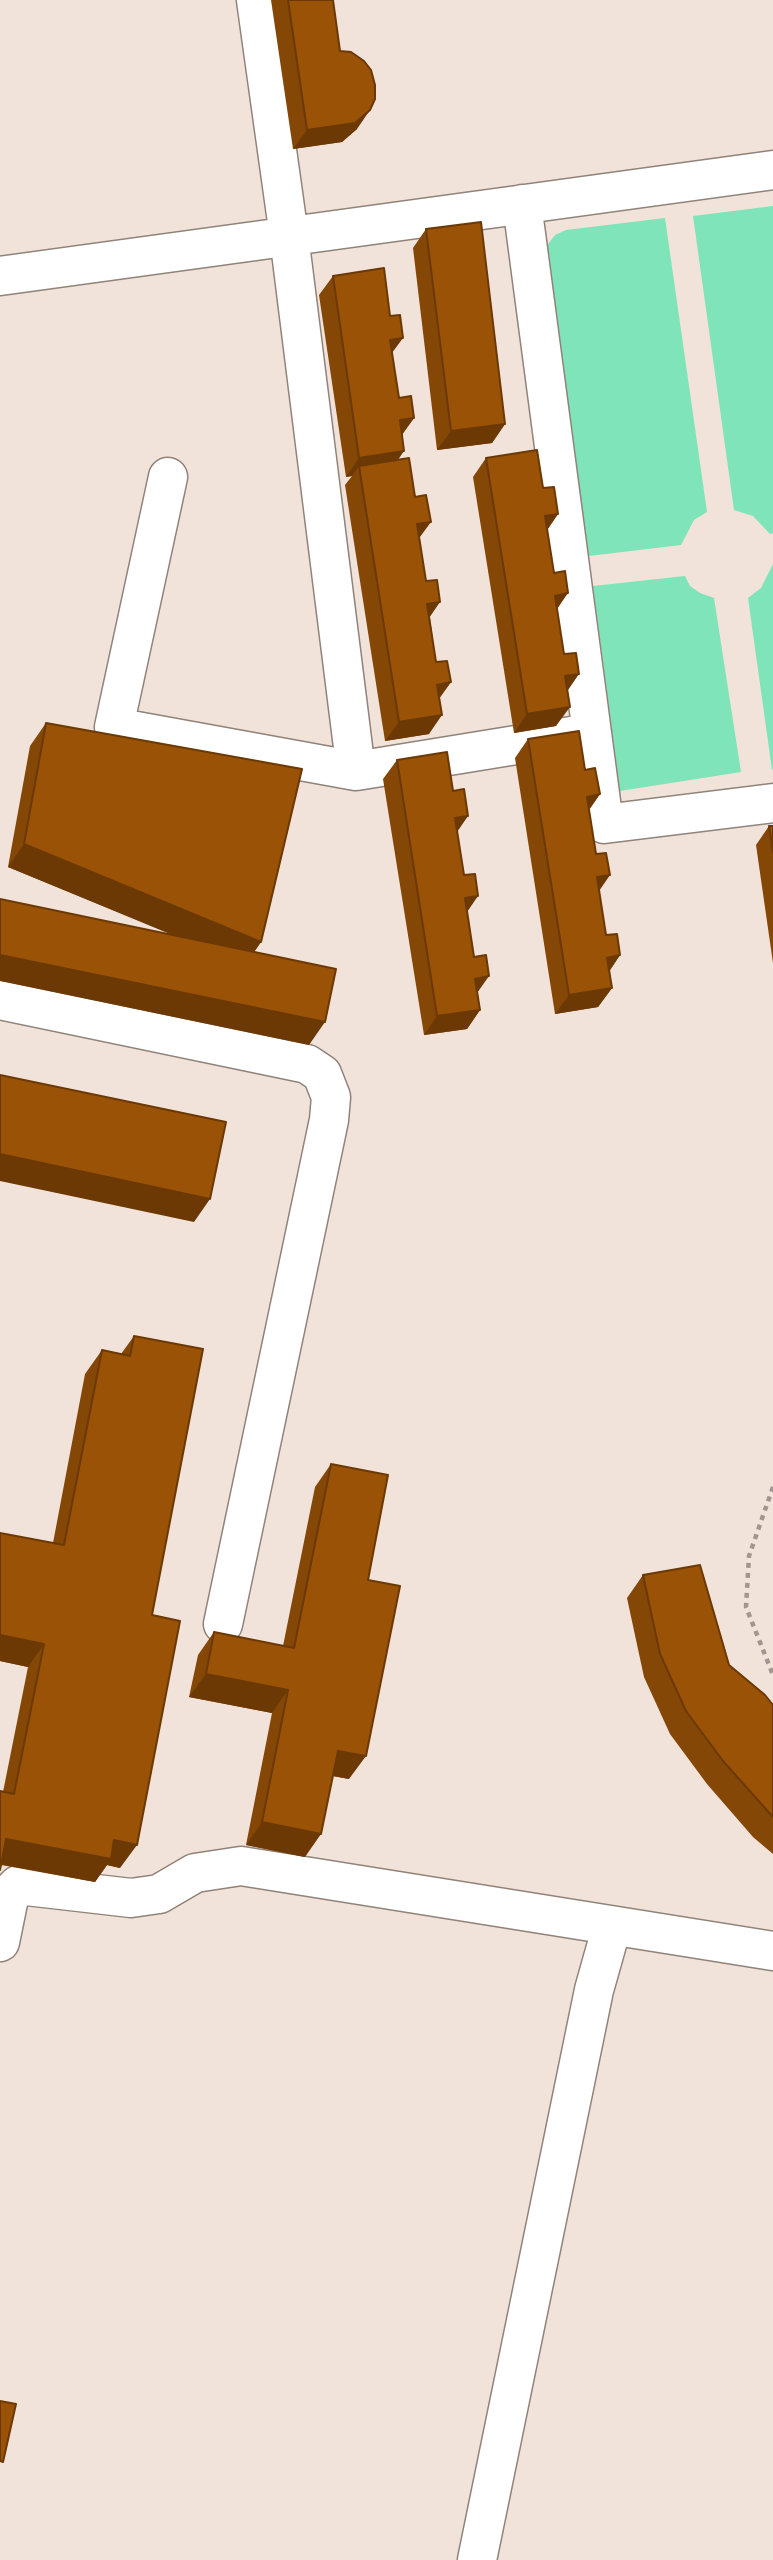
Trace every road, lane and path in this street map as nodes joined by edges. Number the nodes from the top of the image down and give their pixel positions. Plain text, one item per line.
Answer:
1 (256, 0) edge
2 (773, 170) edge
3 (522, 204) junction
4 (289, 236) junction
5 (0, 276) edge
6 (168, 477) dead end
7 (590, 733) junction
8 (356, 771) junction
9 (773, 803) edge
10 (0, 1000) edge
11 (773, 1487) edge
12 (223, 1624) dead end
13 (773, 1675) edge
14 (611, 1926) junction
15 (0, 1942) edge
16 (773, 1951) edge
17 (477, 2560) edge

1 - 4 lane
2 - 3 lane
3 - 4 lane
3 - 7 lane
4 - 5 lane
4 - 8 lane
6 - 8 lane
7 - 8 lane
7 - 9 lane
10 - 12 lane
11 - 13 path
14 - 15 lane
14 - 16 lane
14 - 17 lane

